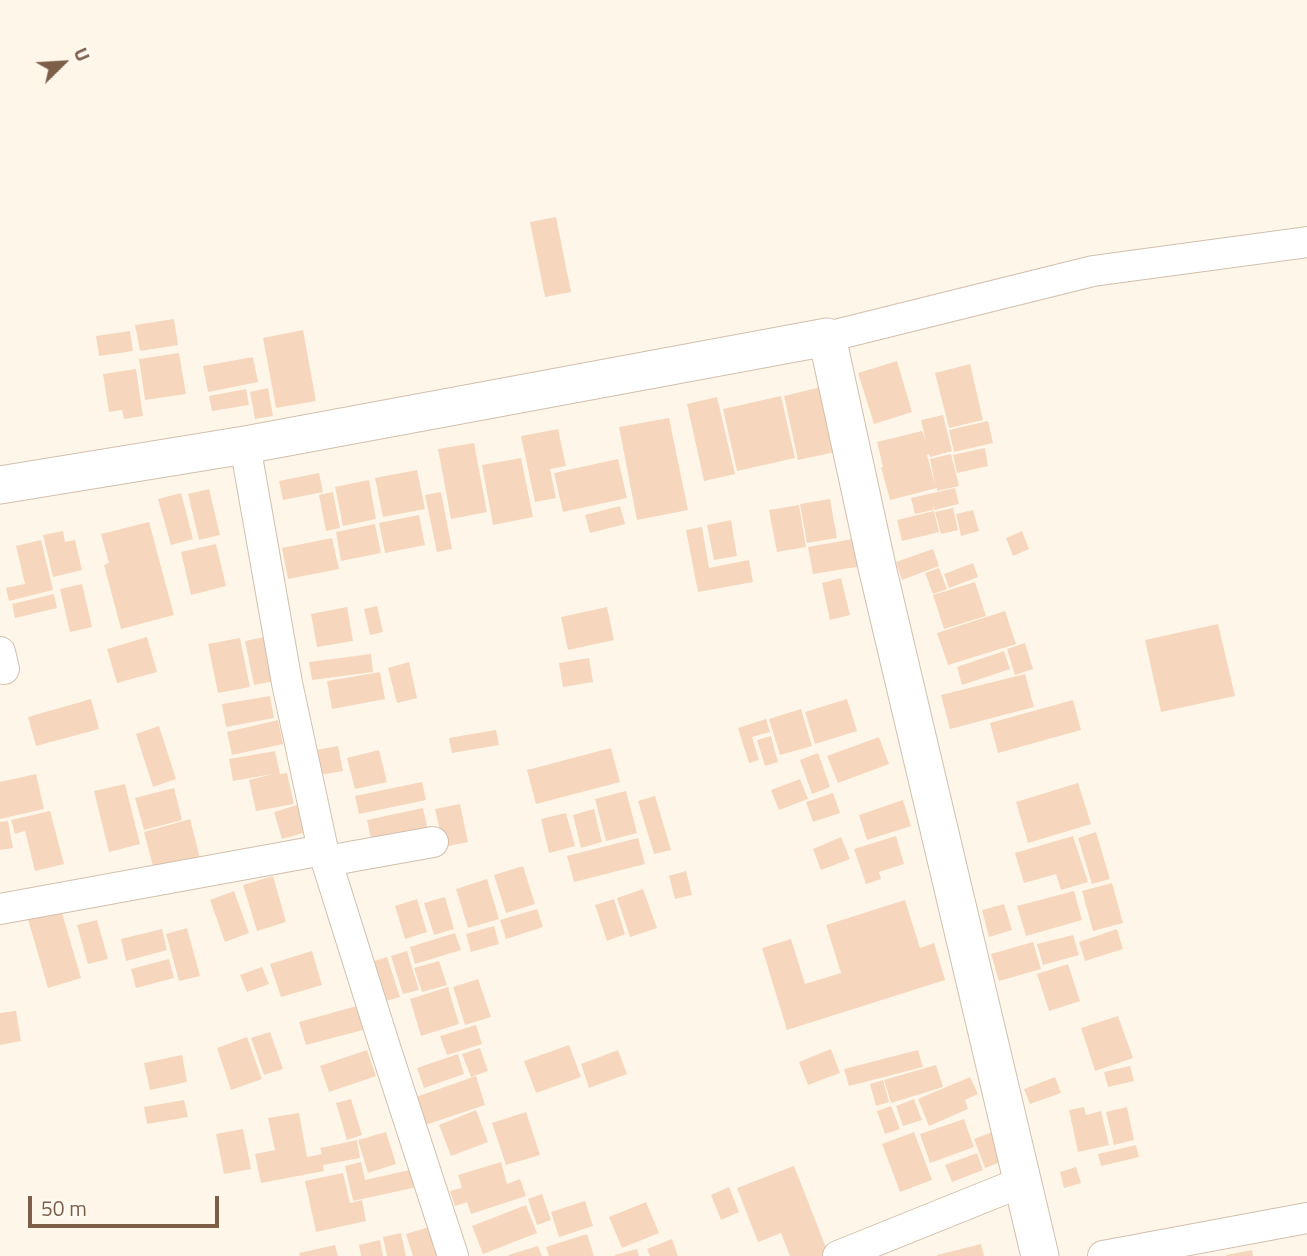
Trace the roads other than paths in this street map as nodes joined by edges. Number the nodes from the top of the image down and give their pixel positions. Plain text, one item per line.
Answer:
1 (1307, 242) edge
2 (827, 337) junction
3 (245, 445) junction
4 (0, 485) edge
5 (433, 842) dead end
6 (325, 856) junction
7 (0, 909) edge
8 (1022, 1182) junction
9 (1307, 1218) edge
10 (453, 1256) edge
11 (838, 1256) edge
12 (1040, 1256) edge
13 (1102, 1256) edge

1 - 2 street
2 - 3 street
2 - 8 street
3 - 4 street
3 - 6 street
5 - 6 street
6 - 7 street
6 - 10 street
8 - 11 street
8 - 12 street
9 - 13 street

